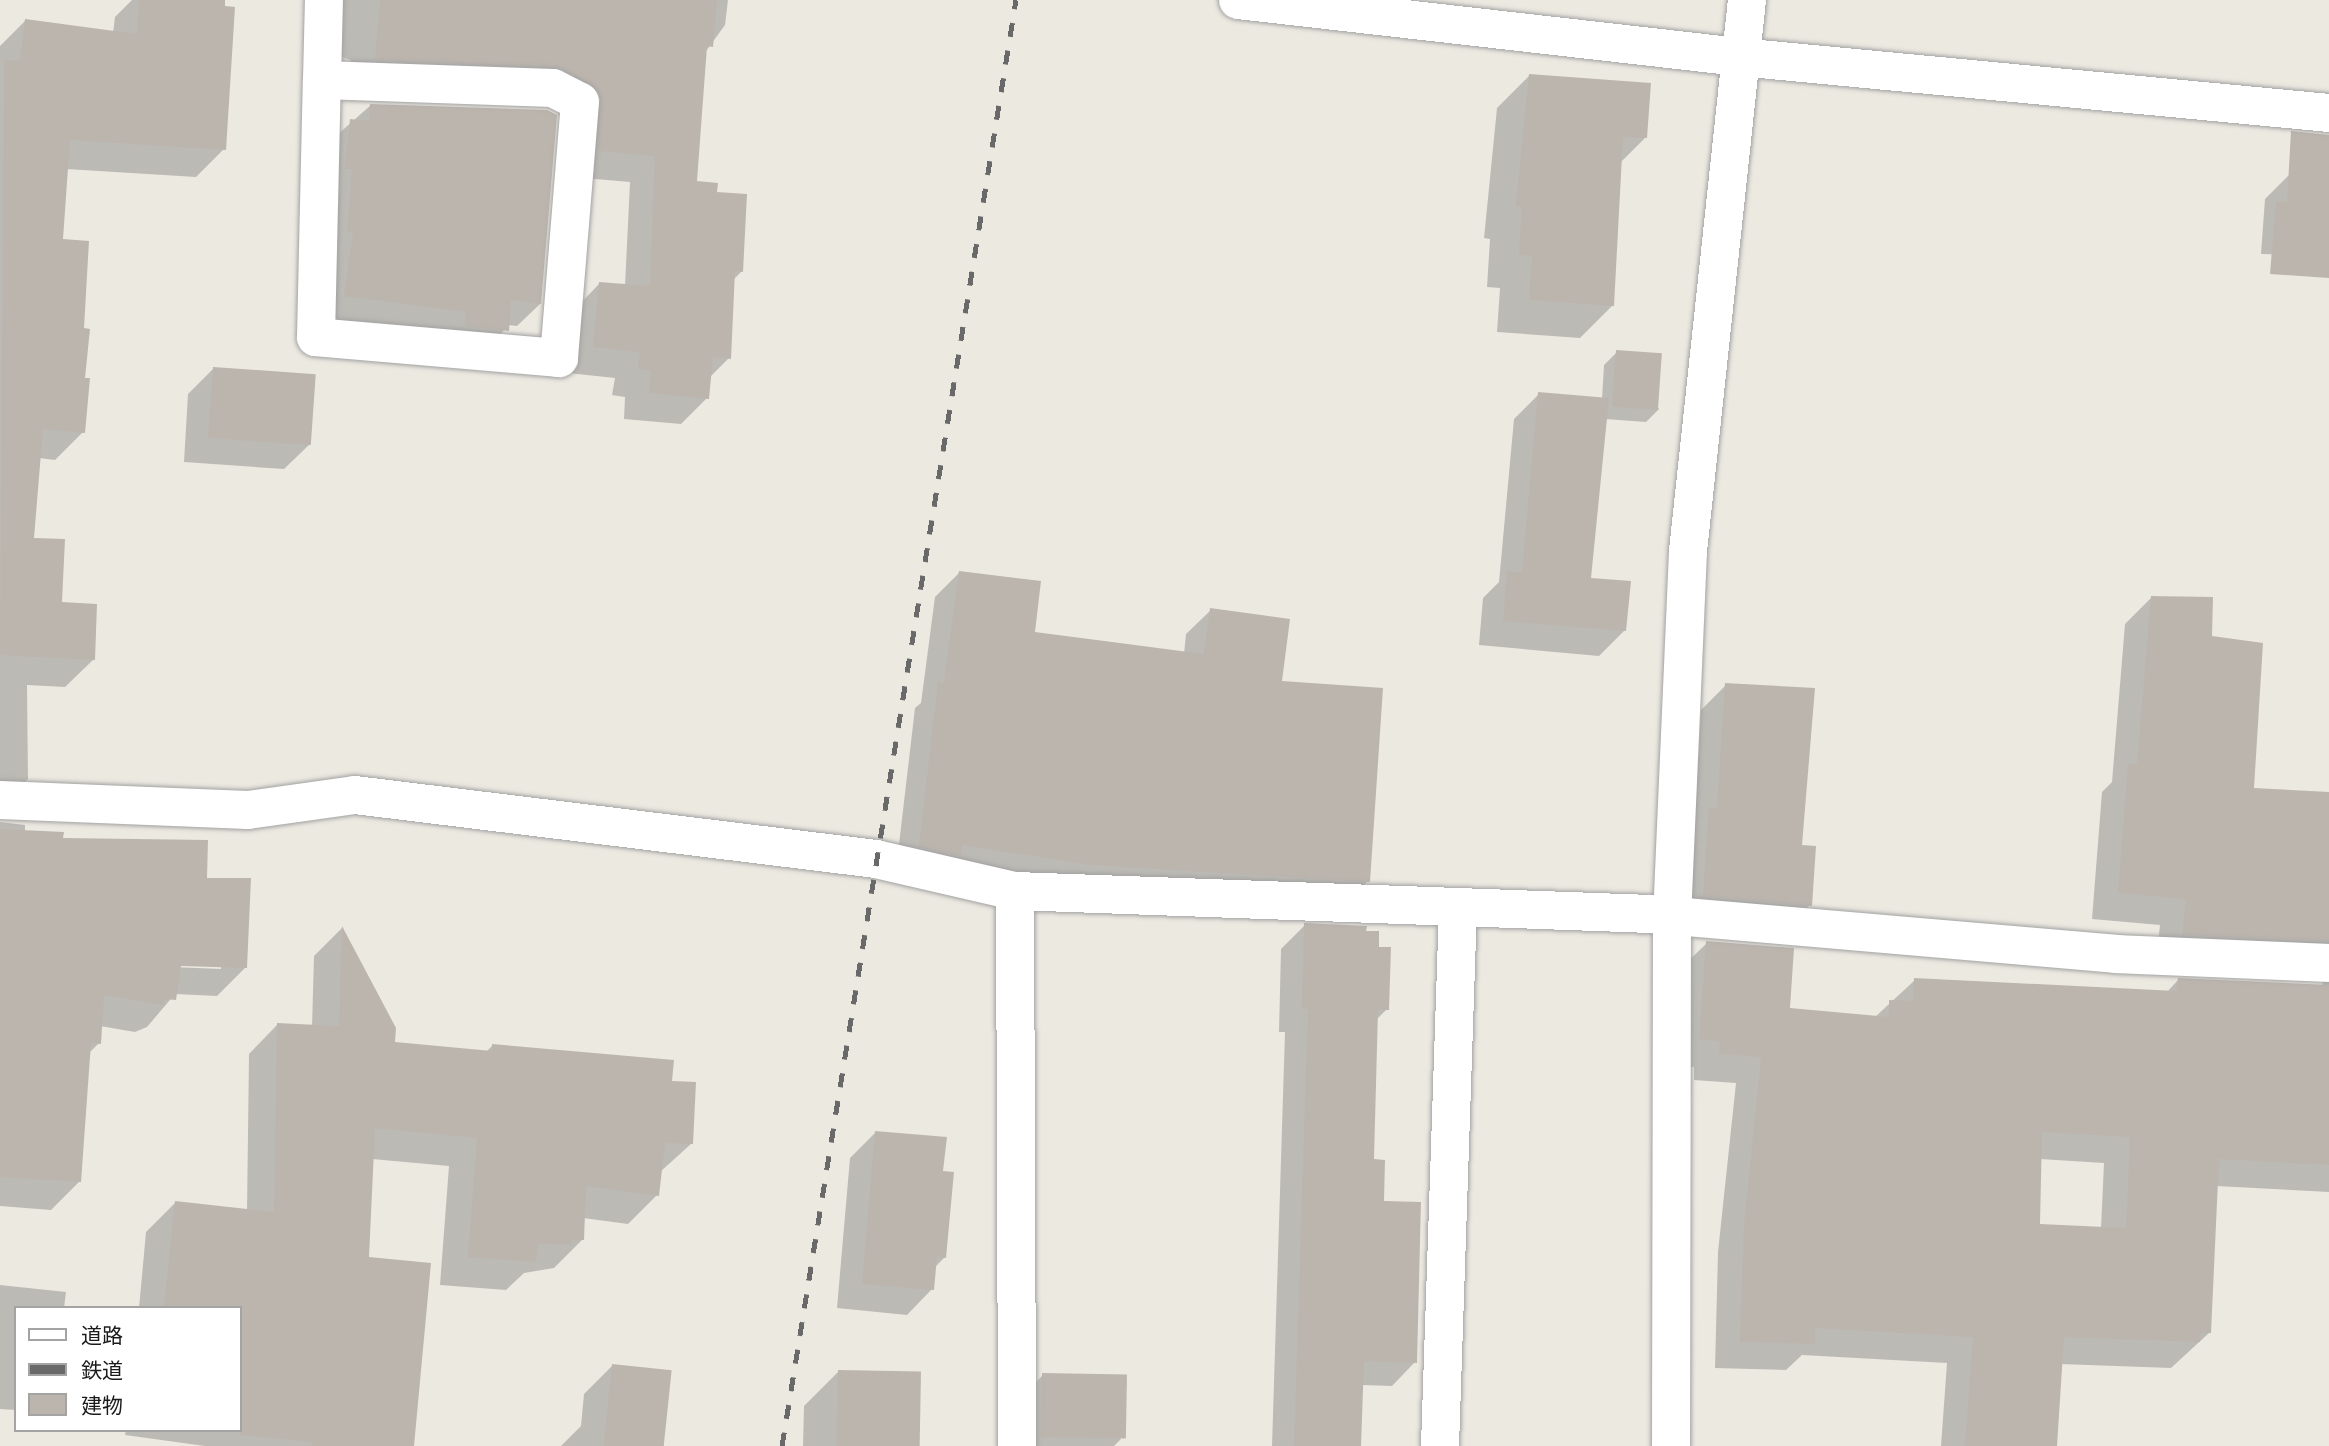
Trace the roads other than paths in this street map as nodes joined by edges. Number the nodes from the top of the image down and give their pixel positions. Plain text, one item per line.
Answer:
1 (324, 0) edge
2 (1238, 0) edge
3 (1747, 0) edge
4 (1739, 57) junction
5 (322, 80) junction
6 (2329, 113) edge
7 (0, 800) edge
8 (1015, 891) junction
9 (1458, 907) junction
10 (1672, 918) junction
11 (2329, 963) edge
12 (1017, 1446) edge
13 (1440, 1446) edge
14 (1671, 1446) edge

1 - 5 street
2 - 4 street
3 - 4 street
4 - 6 street
4 - 10 street
5 - 5 street
7 - 8 street
8 - 9 street
8 - 12 street
9 - 10 street
9 - 13 street
10 - 11 street
10 - 14 street

